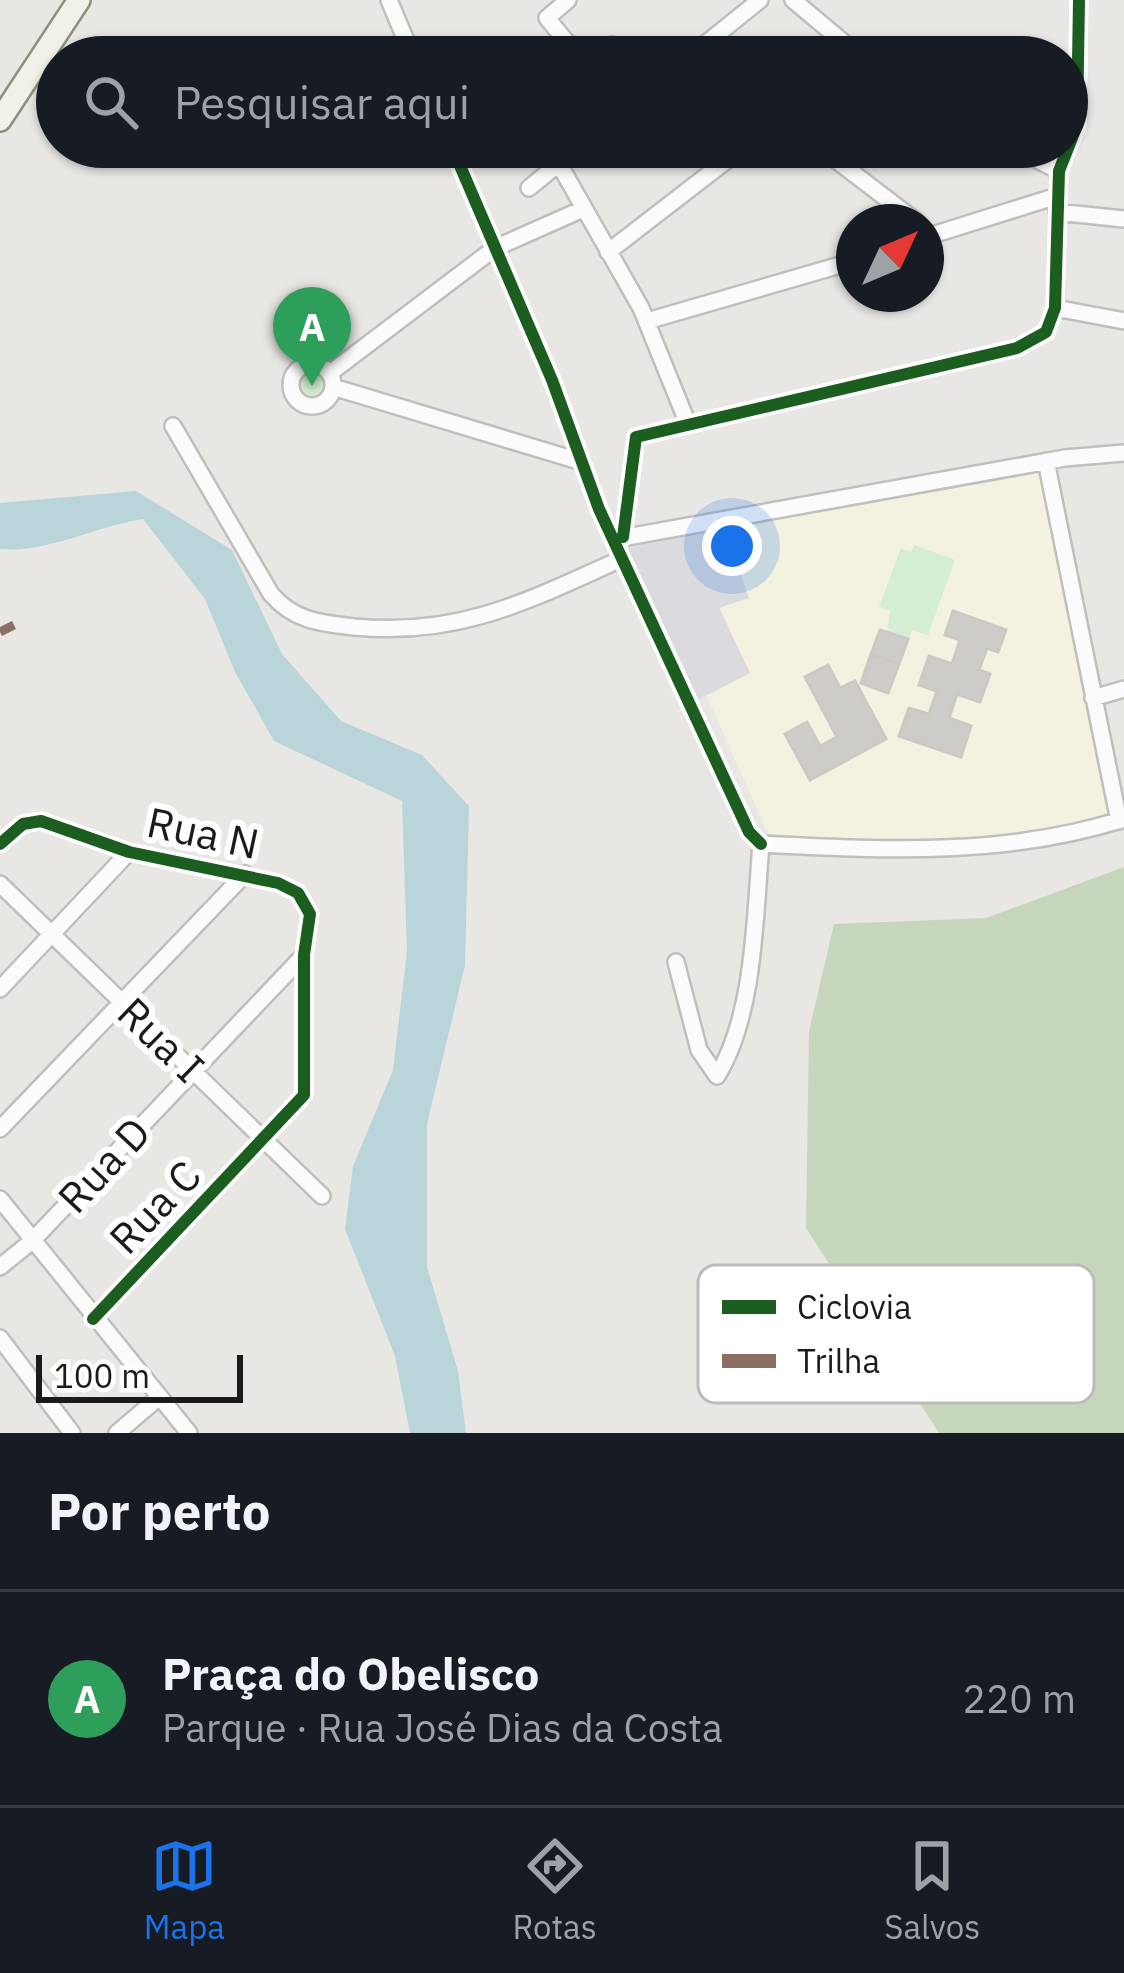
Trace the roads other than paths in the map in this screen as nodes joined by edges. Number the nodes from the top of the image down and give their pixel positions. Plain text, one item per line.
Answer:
1 (79, 0) edge
2 (389, 0) edge
3 (568, 0) edge
4 (760, 0) edge
5 (1079, 0) edge
6 (801, 3) edge
7 (55, 36) edge
8 (404, 36) edge
9 (562, 36) edge
10 (715, 36) edge
11 (838, 36) edge
12 (1078, 36) edge
13 (36, 65) edge
14 (0, 120) edge
15 (461, 168) edge
16 (554, 168) edge
17 (561, 168) edge
18 (717, 168) edge
19 (846, 168) edge
20 (1033, 168) edge
21 (1064, 168) edge
22 (529, 188) dead end
23 (1057, 192) junction
24 (893, 204) edge
25 (583, 208) junction
26 (1124, 219) edge
27 (944, 231) edge
28 (495, 248) junction
29 (608, 252) junction
30 (836, 266) edge
31 (1055, 308) junction
32 (647, 321) junction
33 (1124, 321) edge
34 (688, 424) junction
35 (173, 426) dead end
36 (1124, 453) edge
37 (1046, 461) junction
38 (582, 462) junction
39 (618, 538) junction
40 (621, 559) junction
41 (1124, 689) edge
42 (1094, 698) junction
43 (1121, 820) edge
44 (0, 844) edge
45 (761, 844) junction
46 (129, 852) junction
47 (245, 874) junction
48 (0, 884) edge
49 (52, 934) junction
50 (304, 955) junction
51 (676, 962) dead end
52 (0, 989) edge
53 (122, 1002) junction
54 (193, 1071) junction
55 (0, 1129) edge
56 (265, 1141) junction
57 (322, 1196) dead end
58 (0, 1199) edge
59 (32, 1241) junction
60 (0, 1267) edge
61 (93, 1319) junction
62 (0, 1338) edge
63 (158, 1398) junction
64 (72, 1433) edge
65 (116, 1433) edge
66 (189, 1433) edge

1 - 7 street
2 - 8 street
3 - 9 street
4 - 10 street
5 - 12 street
6 - 11 street
13 - 14 street
15 - 28 street
16 - 22 street
17 - 25 street
18 - 29 street
19 - 24 street
20 - 23 street
21 - 23 street
23 - 26 street
23 - 27 street
23 - 31 street
25 - 28 street
25 - 29 street
28 - 38 street
28 - 38 street
29 - 32 street
30 - 32 street
31 - 33 street
31 - 34 street
32 - 34 street
34 - 39 street
35 - 40 street
36 - 37 street
37 - 39 street
37 - 42 street
38 - 39 street
39 - 40 street
40 - 45 street
41 - 42 street
42 - 43 street
43 - 45 street
44 - 46 street, Rua N
45 - 51 street
46 - 47 street, Rua N
46 - 49 street
47 - 50 street, Rua N
47 - 53 street
48 - 49 street, Rua I
49 - 52 street
49 - 53 street, Rua I
50 - 54 street, Rua D
50 - 56 street, Rua C
53 - 54 street, Rua I
53 - 55 street
54 - 56 street, Rua I
54 - 59 street, Rua D
56 - 57 street, Rua I
56 - 61 street, Rua C
58 - 59 street
59 - 60 street, Rua D
59 - 61 street
61 - 63 street
62 - 64 street
63 - 65 street
63 - 66 street

